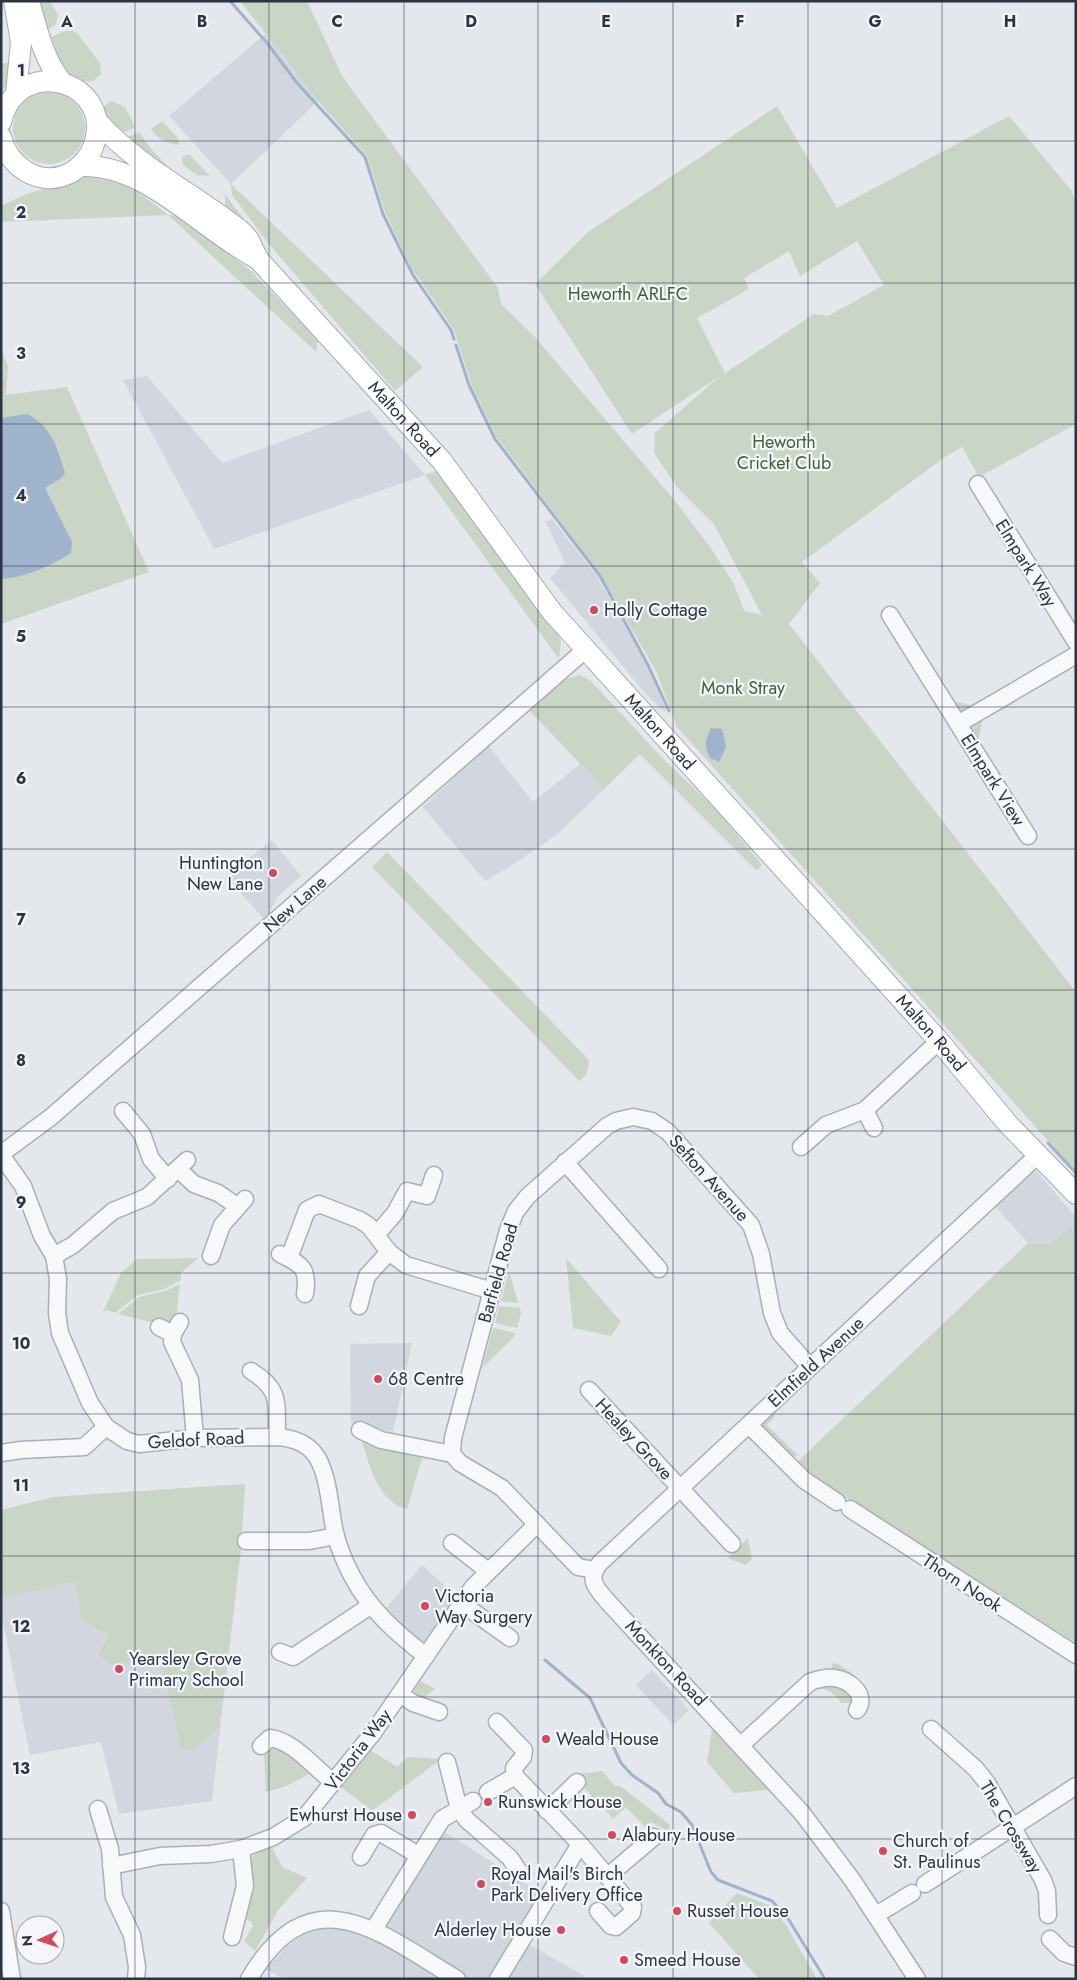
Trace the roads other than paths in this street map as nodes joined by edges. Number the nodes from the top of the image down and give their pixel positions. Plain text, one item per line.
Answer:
1 (14, 1) edge
2 (29, 1) edge
3 (62, 82) junction
4 (9, 99) edge
5 (97, 121) junction
6 (1, 122) edge
7 (2, 143) edge
8 (80, 166) junction
9 (258, 259) junction
10 (978, 484) dead end
11 (890, 615) dead end
12 (1076, 642) edge
13 (585, 650) junction
14 (1076, 655) edge
15 (958, 724) junction
16 (1028, 836) dead end
17 (939, 1041) junction
18 (123, 1110) dead end
19 (865, 1110) junction
20 (633, 1117) joint
21 (874, 1128) dead end
22 (801, 1147) dead end
23 (1, 1155) edge
24 (1038, 1155) junction
25 (566, 1162) junction
26 (178, 1169) junction
27 (434, 1175) dead end
28 (1076, 1194) edge
29 (377, 1234) junction
30 (389, 1252) junction
31 (54, 1256) junction
32 (211, 1256) dead end
33 (659, 1268) dead end
34 (492, 1291) junction
35 (306, 1294) dead end
36 (359, 1306) dead end
37 (171, 1328) dead end
38 (810, 1367) junction
39 (250, 1371) dead end
40 (589, 1390) dead end
41 (749, 1426) junction
42 (106, 1427) junction
43 (360, 1430) dead end
44 (277, 1437) junction
45 (195, 1438) junction
46 (2, 1449) edge
47 (452, 1454) junction
48 (680, 1488) junction
49 (537, 1524) junction
50 (336, 1536) junction
51 (246, 1541) dead end
52 (452, 1543) dead end
53 (732, 1544) dead end
54 (594, 1570) junction
55 (488, 1571) junction
56 (461, 1603) junction
57 (370, 1606) junction
58 (510, 1638) dead end
59 (280, 1652) dead end
60 (1076, 1655) edge
61 (426, 1656) junction
62 (400, 1694) junction
63 (856, 1710) dead end
64 (439, 1712) dead end
65 (496, 1722) dead end
66 (931, 1729) dead end
67 (741, 1745) junction
68 (261, 1746) dead end
69 (447, 1762) dead end
70 (515, 1776) junction
71 (333, 1782) junction
72 (577, 1782) dead end
73 (1076, 1786) edge
74 (488, 1792) dead end
75 (473, 1801) dead end
76 (98, 1809) dead end
77 (459, 1809) junction
78 (547, 1811) junction
79 (1013, 1826) junction
80 (654, 1837) dead end
81 (580, 1844) junction
82 (241, 1849) junction
83 (418, 1855) junction
84 (361, 1857) dead end
85 (111, 1866) junction
86 (520, 1873) dead end
87 (608, 1876) junction
88 (598, 1911) dead end
89 (1, 1912) edge
90 (876, 1915) junction
91 (1048, 1915) dead end
92 (374, 1929) junction
93 (232, 1937) dead end
94 (1050, 1938) dead end
95 (1076, 1957) edge
96 (12, 1979) edge
97 (136, 1979) edge
98 (249, 1979) edge
99 (457, 1979) edge
100 (498, 1979) edge
101 (917, 1979) edge

1 - 4 main road
2 - 3 main road
3 - 4 main road
3 - 5 main road, Malton Road
4 - 6 main road
5 - 8 main road
5 - 9 main road, Malton Road
7 - 8 main road
8 - 9 main road, Malton Road
9 - 13 main road, Malton Road
10 - 12 street, Elmpark Way
11 - 15 street, Elmpark View
13 - 17 main road, Malton Road
13 - 23 street, New Lane
14 - 15 street, Elmpark View
15 - 16 street, Elmpark View
17 - 19 street
17 - 24 main road, Malton Road
18 - 26 street
19 - 21 street
19 - 22 street
20 - 25 street, Barfield Road
20 - 38 street, Sefton Avenue
23 - 31 street, Geldof Road
24 - 28 main road, Malton Road
24 - 38 street, Elmfield Avenue
25 - 33 street
25 - 34 street, Barfield Road
26 - 31 street
26 - 32 street
27 - 29 street
29 - 30 street
29 - 35 street
30 - 34 street
30 - 36 street
31 - 42 street, Geldof Road
34 - 47 street, Barfield Road
37 - 45 street
38 - 41 street, Elmfield Avenue
39 - 44 street
40 - 48 street, Healey Grove
41 - 48 street, Elmfield Avenue
41 - 60 street, Thorn Nook
42 - 45 street, Geldof Road
42 - 46 street
43 - 47 street
44 - 45 street, Geldof Road
44 - 50 street, Geldof Road
47 - 49 street
48 - 53 street, Healey Grove
48 - 54 street, Elmfield Avenue
49 - 54 street
49 - 55 street, Victoria Way
50 - 51 street
50 - 57 street, Geldof Road
52 - 55 street
54 - 67 street, Monkton Road
55 - 56 street, Victoria Way
56 - 58 street
56 - 61 street, Victoria Way
57 - 59 street
57 - 61 street, Geldof Road
61 - 62 street, Victoria Way
62 - 64 street
62 - 71 street, Victoria Way
63 - 67 street
65 - 70 street
66 - 79 street, The Crossway
67 - 90 street, Monkton Road
68 - 71 street
69 - 77 street
70 - 74 street
70 - 78 street
71 - 82 street, Victoria Way
72 - 78 street
73 - 79 street
75 - 77 street
76 - 85 street
77 - 83 street
77 - 86 street
78 - 81 street
79 - 90 street
79 - 91 street, The Crossway
80 - 87 street
81 - 87 street
81 - 100 street
82 - 85 street, Victoria Way
82 - 93 street
83 - 84 street
83 - 92 street
85 - 97 street
87 - 88 street
89 - 96 street
90 - 101 street, Monkton Road
92 - 98 street
92 - 99 street
94 - 95 street

